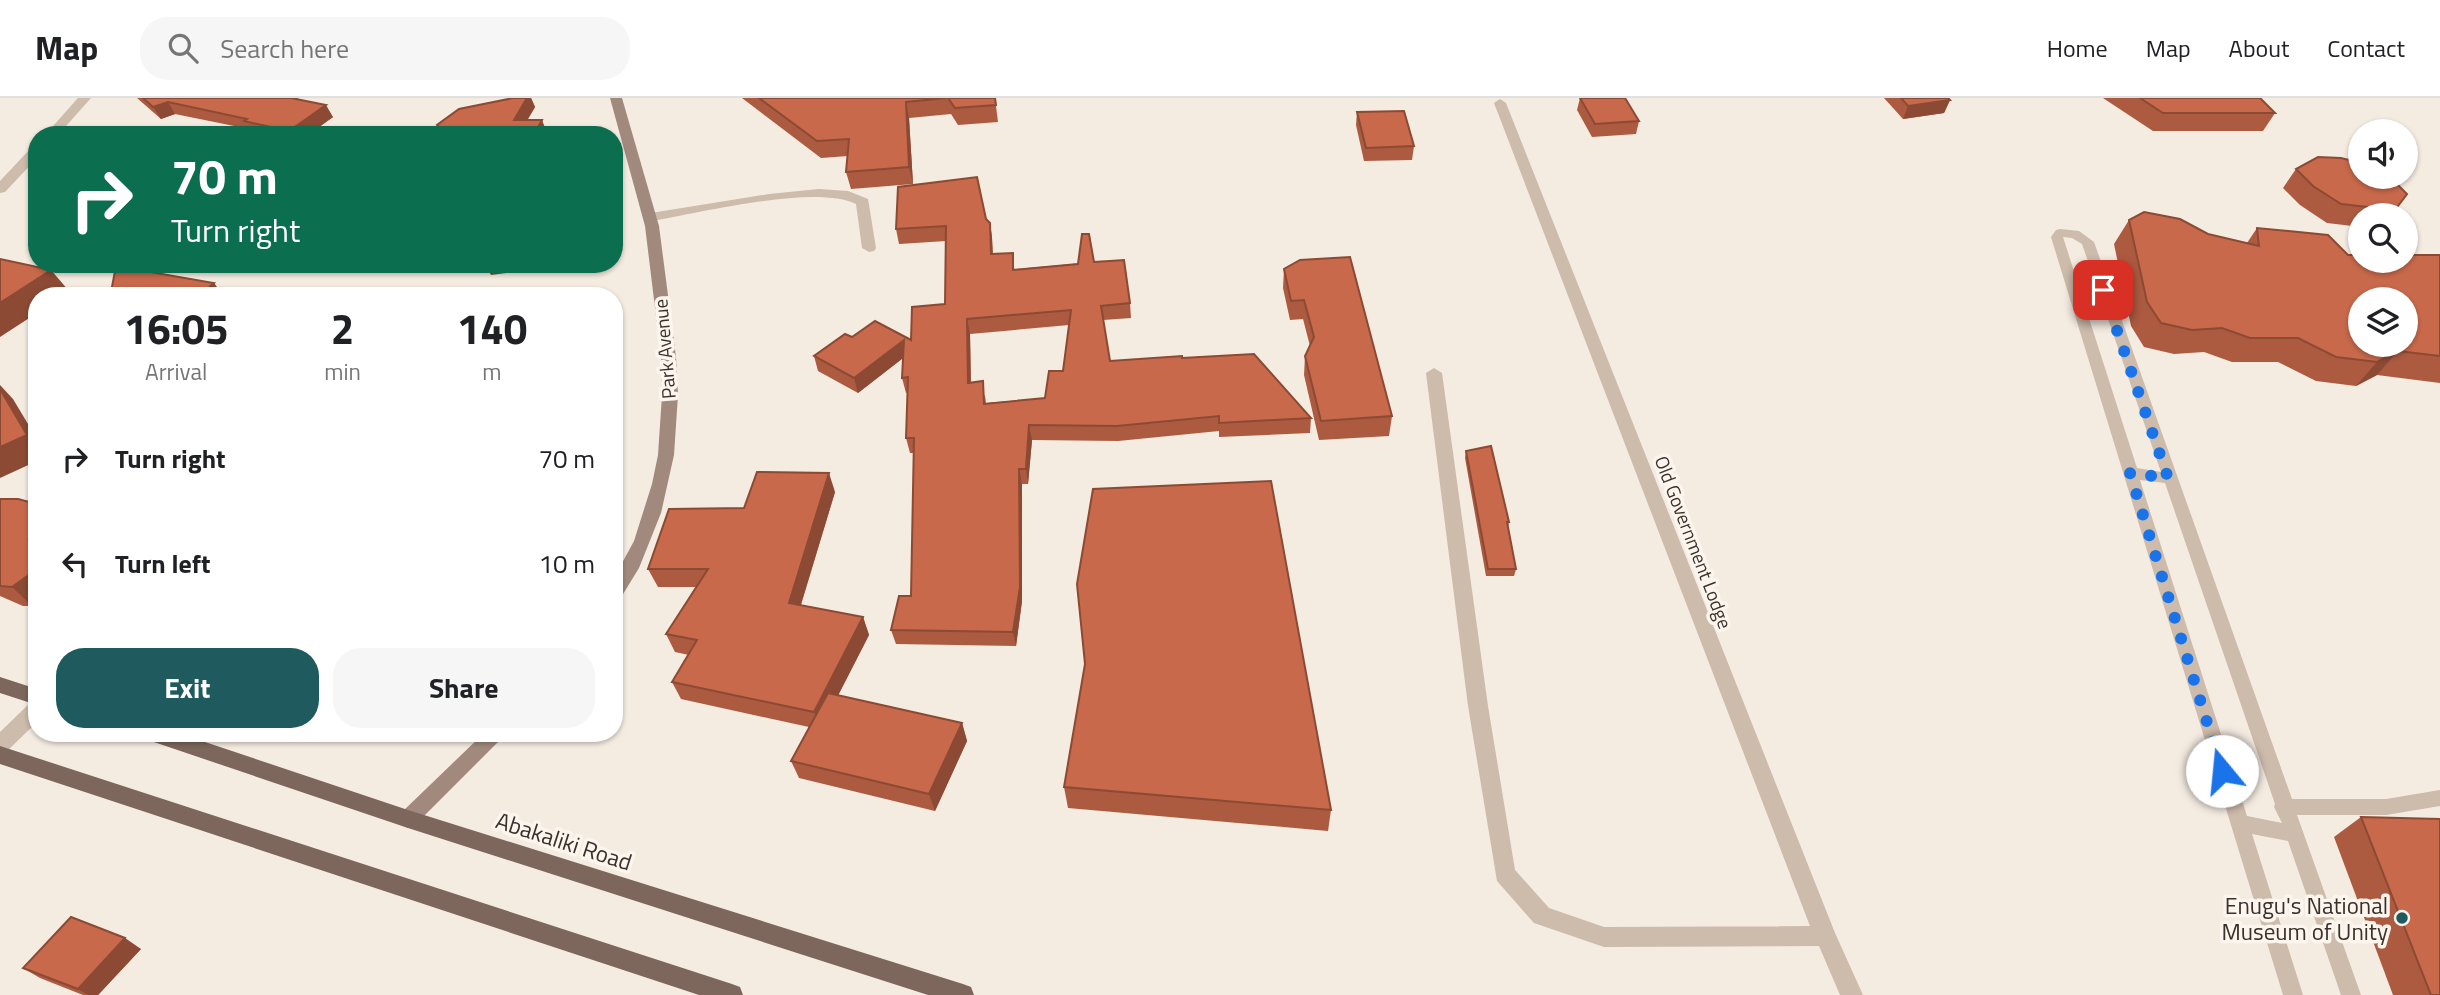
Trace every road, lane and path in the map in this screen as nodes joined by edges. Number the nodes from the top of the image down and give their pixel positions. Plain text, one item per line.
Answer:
1 (85, 98) edge
2 (617, 98) edge
3 (1500, 103) dead end
4 (59, 126) edge
5 (621, 126) edge
6 (623, 135) edge
7 (28, 159) edge
8 (0, 189) edge
9 (651, 217) junction
10 (869, 248) dead end
11 (1434, 373) dead end
12 (2130, 473) junction
13 (2168, 478) junction
14 (623, 581) edge
15 (0, 685) edge
16 (28, 694) edge
17 (28, 718) edge
18 (179, 742) edge
19 (488, 742) edge
20 (0, 745) edge
21 (0, 755) edge
22 (2440, 798) edge
23 (2283, 807) junction
24 (408, 819) junction
25 (2238, 823) junction
26 (2293, 834) junction
27 (1825, 936) junction
28 (732, 995) edge
29 (963, 995) edge
30 (1852, 995) edge
31 (2293, 995) edge
32 (2351, 995) edge

1 - 4 street
2 - 5 street, Park Avenue
3 - 27 street, Old Government Lodge
6 - 9 street, Park Avenue
7 - 8 street
9 - 10 street
9 - 14 street, Park Avenue
11 - 27 street
12 - 13 lane
12 - 13 lane
12 - 25 lane
13 - 23 lane
15 - 16 main road
17 - 20 street
18 - 24 main road, Abakaliki Road
19 - 24 street
21 - 28 main road
22 - 23 lane
23 - 26 lane
24 - 29 main road, Abakaliki Road
25 - 26 lane
25 - 31 lane
26 - 32 lane
27 - 30 street, Old Government Lodge

